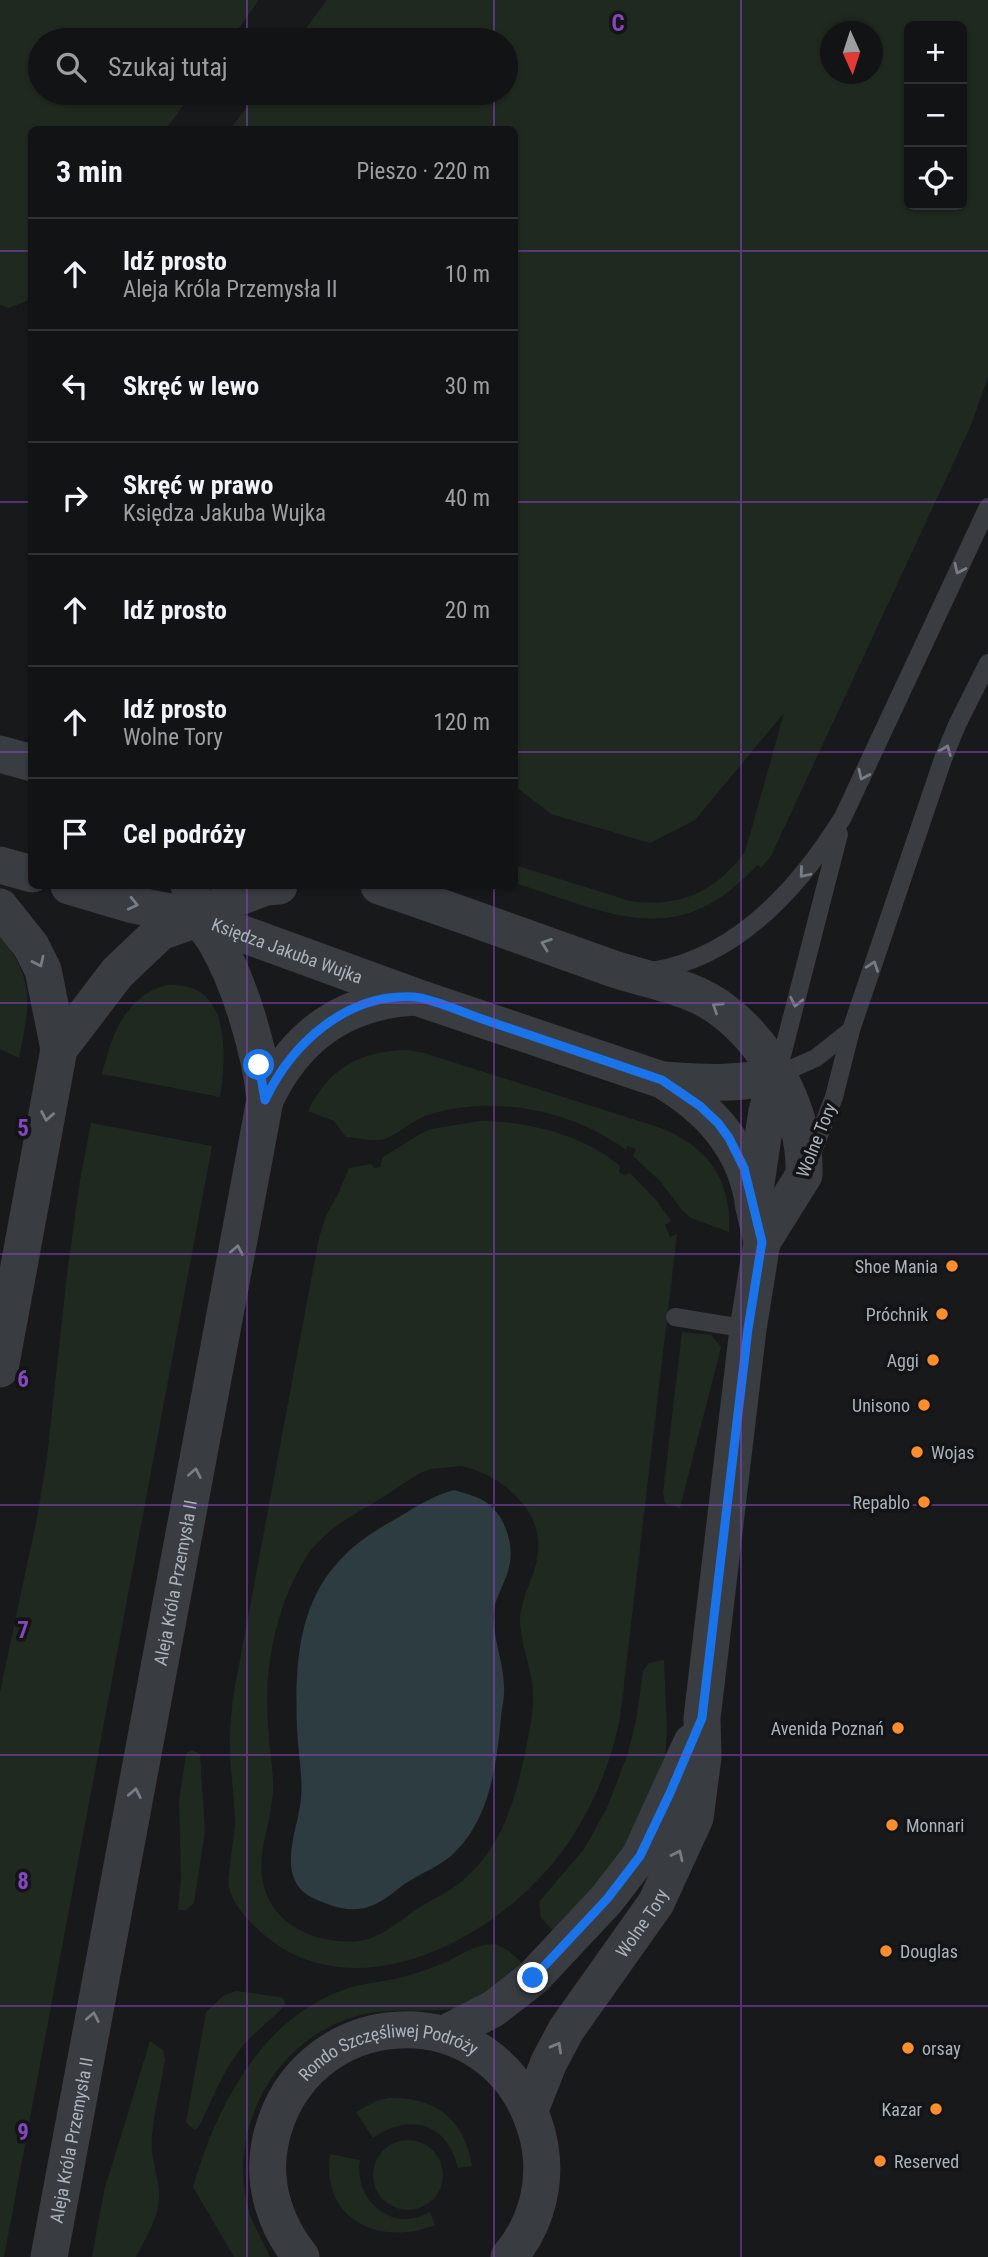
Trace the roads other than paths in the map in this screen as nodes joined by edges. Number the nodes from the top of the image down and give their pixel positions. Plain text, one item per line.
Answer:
1 (988, 507) edge
2 (988, 663) edge
3 (0, 754) edge
4 (28, 763) edge
5 (843, 817) junction
6 (0, 865) edge
7 (28, 873) edge
8 (79, 889) edge
9 (261, 889) edge
10 (387, 889) edge
11 (194, 902) edge
12 (0, 907) edge
13 (610, 968) junction
14 (416, 997) junction
15 (851, 1030) junction
16 (59, 1049) junction
17 (777, 1076) junction
18 (662, 1080) junction
19 (265, 1100) junction
20 (804, 1175) junction
21 (753, 1203) junction
22 (762, 1242) junction
23 (675, 1317) dead end
24 (748, 1329) junction
25 (0, 1369) edge
26 (702, 1718) junction
27 (444, 2035) junction
28 (530, 2109) junction
29 (49, 2257) edge
30 (301, 2257) edge
31 (509, 2257) edge

1 -> 5 lane
15 -> 2 lane, Wolne Tory
3 - 4 street
5 -> 13 lane
5 -> 17 lane
6 - 7 street
8 -> 11 street, Księdza Jakuba Wujka
9 - 11 street
13 -> 10 street
11 - 14 street, Księdza Jakuba Wujka
11 - 16 street
11 - 19 street, Aleja Króla Przemysła II
12 -> 16 street
17 -> 13 street
14 - 18 street, Księdza Jakuba Wujka
14 - 19 street
15 - 17 lane
15 - 20 lane, Wolne Tory
16 -> 25 street
17 - 18 street
17 - 20 street
17 - 21 street, Wolne Tory
18 - 21 street
29 -> 19 street, Aleja Króla Przemysła II
20 - 22 street, Wolne Tory
21 - 22 street, Wolne Tory
22 - 24 street, Wolne Tory
23 - 24 lane
24 - 26 street, Wolne Tory
26 - 27 street, Wolne Tory
28 -> 26 street, Wolne Tory
27 - 28 street, Rondo Szczęśliwej Podróży
27 - 30 street, Rondo Szczęśliwej Podróży
28 - 31 street, Rondo Szczęśliwej Podróży

